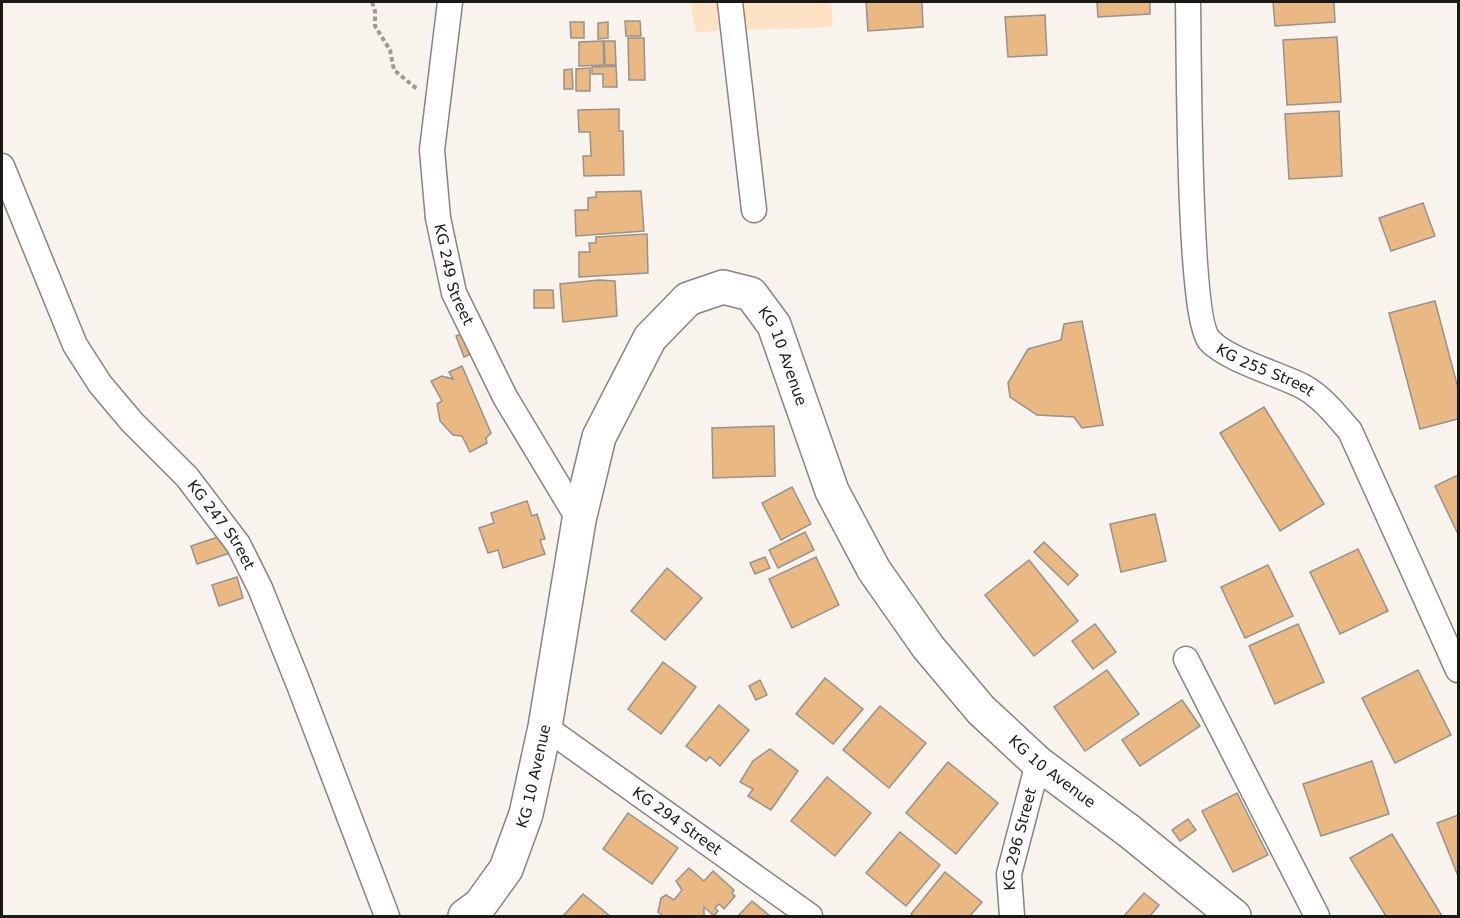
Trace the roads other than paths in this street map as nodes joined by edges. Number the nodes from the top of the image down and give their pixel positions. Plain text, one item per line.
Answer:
1 (450, 2) edge
2 (730, 2) edge
3 (1188, 2) edge
4 (2, 166) edge
5 (754, 210) dead end
6 (579, 520) junction
7 (1186, 659) dead end
8 (1458, 670) edge
9 (545, 727) junction
10 (1038, 763) junction
11 (387, 916) edge
12 (465, 916) edge
13 (810, 916) edge
14 (1012, 916) edge
15 (1234, 916) edge
16 (1317, 916) edge

1 - 6 street, KG 249 Street
2 - 5 street
3 - 8 street, KG 255 Street
4 - 11 street, KG 247 Street
6 - 9 street, KG 10 Avenue
6 - 10 street, KG 10 Avenue
7 - 16 street
9 - 12 street, KG 10 Avenue
9 - 13 street, KG 294 Street
10 - 14 street, KG 296 Street
10 - 15 street, KG 10 Avenue

